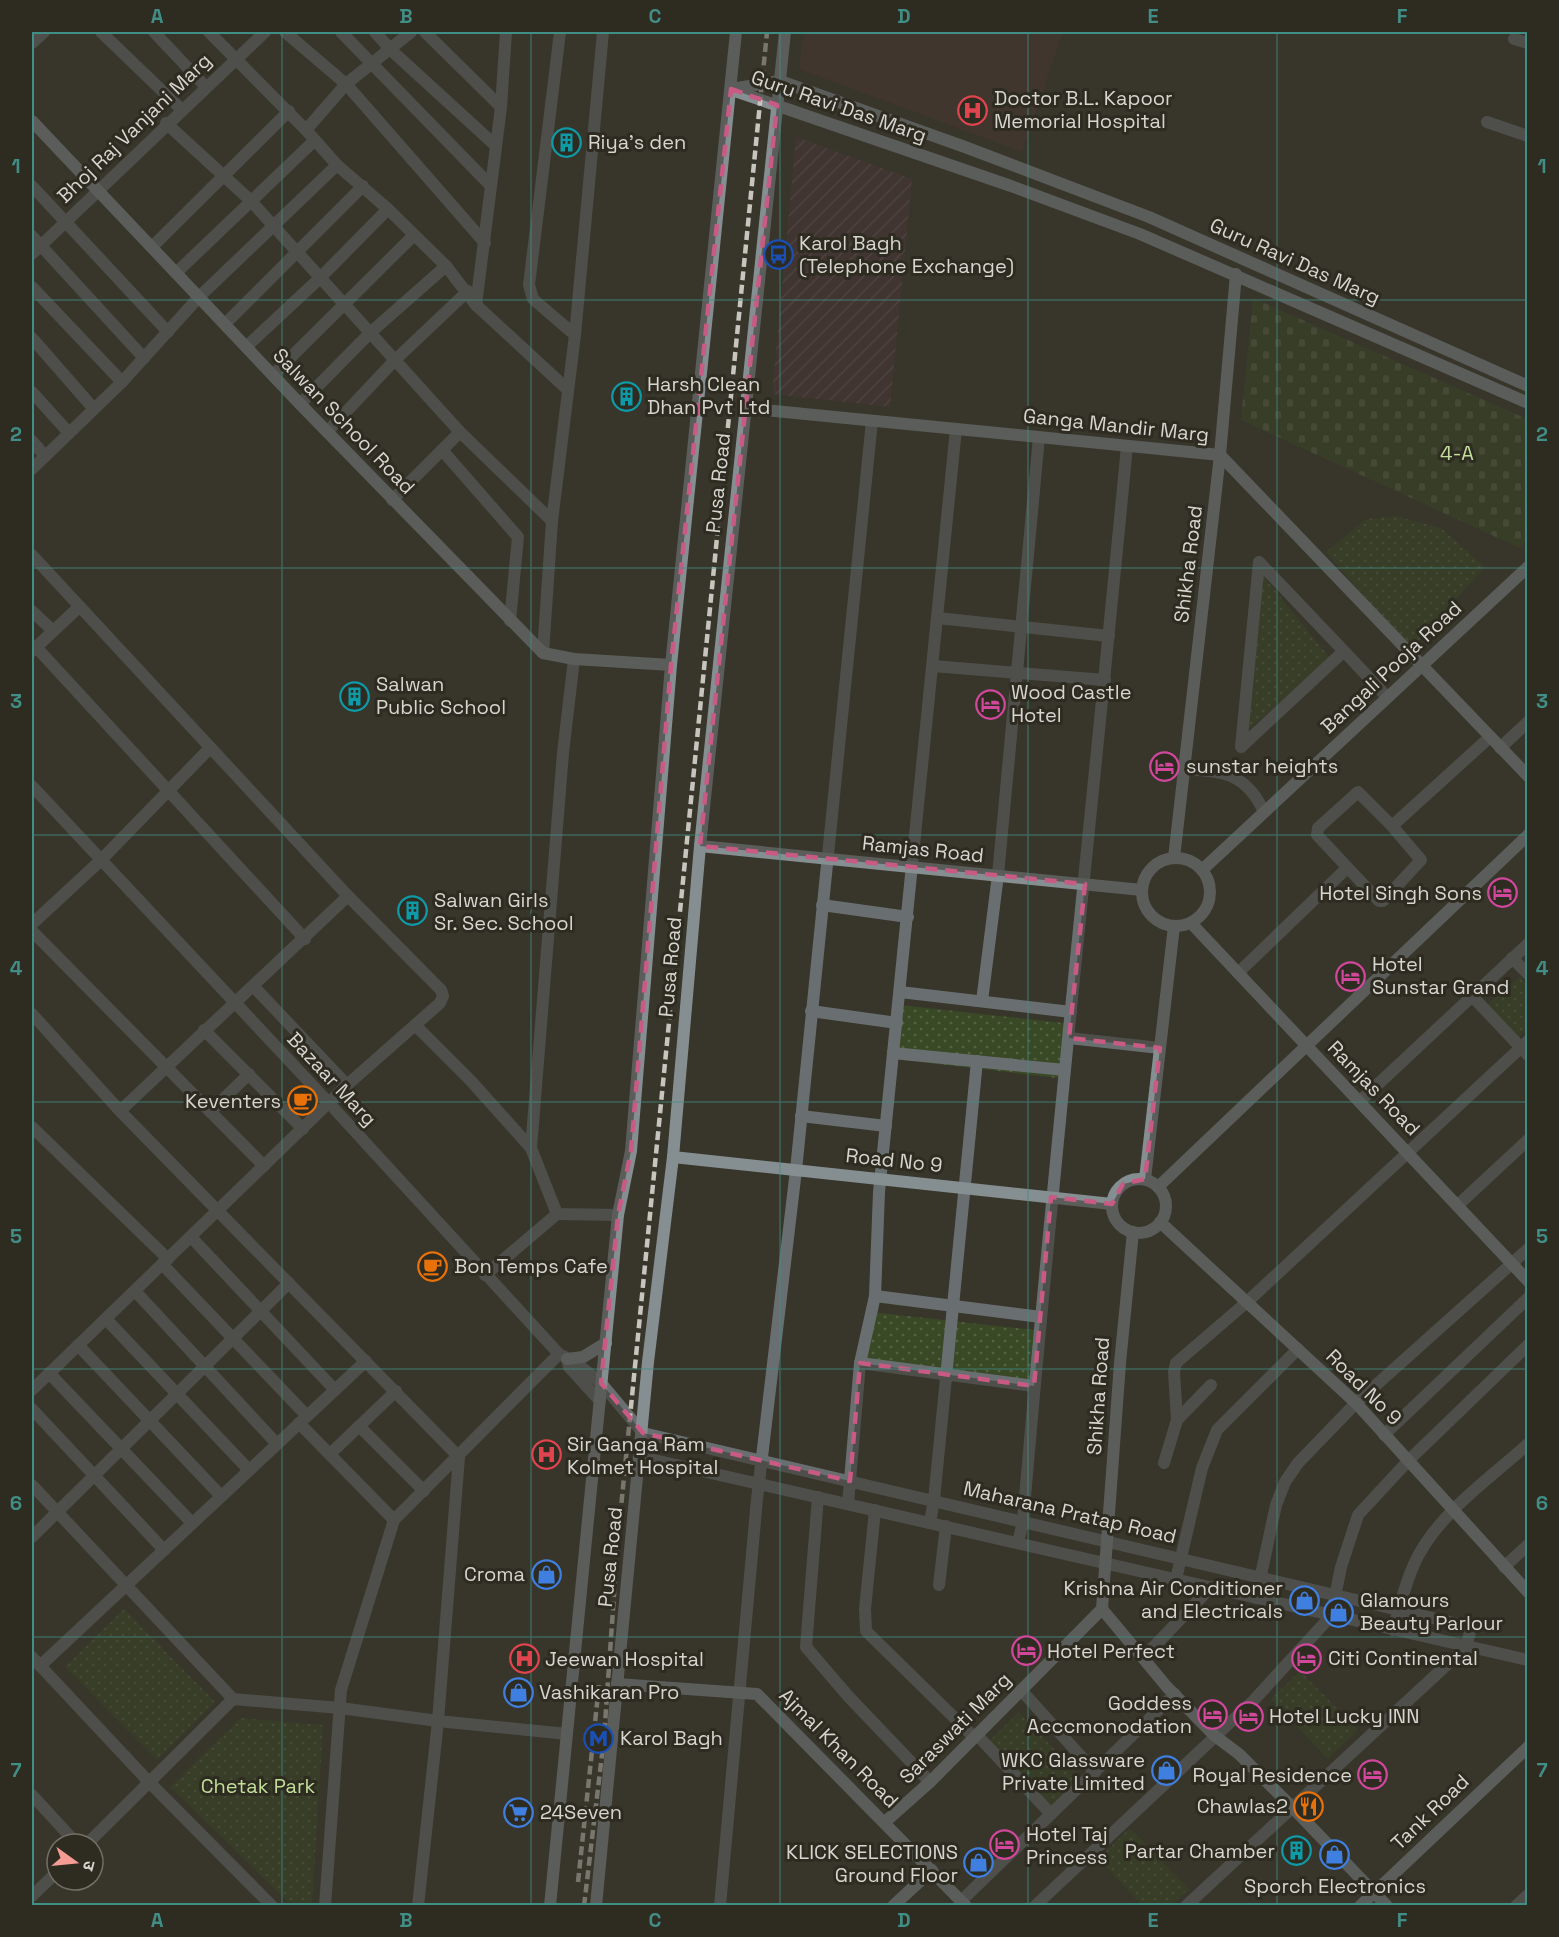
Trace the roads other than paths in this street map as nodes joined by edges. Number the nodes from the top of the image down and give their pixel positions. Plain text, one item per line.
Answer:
1 (44, 32) edge
2 (101, 32) edge
3 (154, 32) edge
4 (208, 32) edge
5 (265, 32) edge
6 (285, 32) edge
7 (341, 32) edge
8 (375, 32) edge
9 (411, 32) edge
10 (425, 32) edge
11 (506, 32) edge
12 (560, 32) edge
13 (597, 32) edge
14 (603, 32) edge
15 (736, 32) edge
16 (785, 32) edge
17 (1514, 39) dead end
18 (32, 43) edge
19 (1527, 43) edge
20 (391, 50) junction
21 (236, 58) junction
22 (374, 64) junction
23 (780, 81) junction
24 (346, 84) junction
25 (205, 86) junction
26 (731, 89) junction
27 (777, 105) junction
28 (501, 107) junction
29 (182, 109) junction
30 (289, 111) junction
31 (799, 112) junction
32 (32, 121) edge
33 (1487, 122) dead end
34 (166, 123) junction
35 (775, 129) junction
36 (306, 130) junction
37 (1527, 133) edge
38 (314, 141) junction
39 (496, 146) junction
40 (337, 165) junction
41 (223, 175) junction
42 (32, 186) edge
43 (363, 186) junction
44 (491, 186) junction
45 (98, 191) junction
46 (250, 200) junction
47 (388, 209) junction
48 (65, 222) junction
49 (274, 226) junction
50 (32, 236) edge
51 (413, 236) junction
52 (485, 243) junction
53 (152, 247) junction
54 (36, 250) edge
55 (298, 251) junction
56 (446, 266) junction
57 (176, 273) junction
58 (1236, 274) junction
59 (320, 278) junction
60 (32, 287) edge
61 (468, 291) junction
62 (199, 297) junction
63 (343, 304) junction
64 (476, 305) junction
65 (225, 324) junction
66 (168, 332) junction
67 (370, 333) junction
68 (575, 335) junction
69 (32, 338) edge
70 (246, 347) junction
71 (144, 358) junction
72 (395, 360) junction
73 (273, 375) junction
74 (122, 382) junction
75 (1527, 386) edge
76 (567, 389) junction
77 (32, 392) edge
78 (1527, 403) edge
79 (300, 404) junction
80 (94, 408) junction
81 (746, 408) junction
82 (872, 421) junction
83 (956, 429) junction
84 (327, 432) junction
85 (460, 432) junction
86 (69, 433) junction
87 (1039, 437) junction
88 (32, 441) edge
89 (1127, 446) junction
90 (442, 450) junction
91 (1220, 455) junction
92 (45, 456) junction
93 (32, 469) edge
94 (392, 500) junction
95 (552, 521) junction
96 (32, 555) edge
97 (1527, 567) edge
98 (78, 608) junction
99 (32, 611) edge
100 (938, 618) junction
101 (510, 621) junction
102 (1021, 627) junction
103 (53, 631) junction
104 (1109, 636) junction
105 (34, 649) edge
106 (1344, 651) junction
107 (543, 653) junction
108 (574, 659) junction
109 (671, 665) junction
110 (1421, 665) junction
111 (933, 666) junction
112 (1017, 673) junction
113 (1105, 680) junction
114 (1387, 697) junction
115 (1527, 722) edge
116 (1490, 737) junction
117 (210, 748) junction
118 (1500, 748) junction
119 (1183, 770) junction
120 (1527, 776) edge
121 (32, 786) edge
122 (168, 791) junction
123 (1264, 812) junction
124 (1392, 826) junction
125 (1527, 834) edge
126 (700, 846) junction
127 (1174, 858) junction
128 (826, 859) junction
129 (100, 861) junction
130 (913, 867) junction
131 (1347, 868) junction
132 (1202, 870) junction
133 (998, 875) junction
134 (1085, 884) junction
135 (1142, 890) junction
136 (348, 896) junction
137 (822, 905) junction
138 (908, 917) junction
139 (1191, 923) junction
140 (32, 924) edge
141 (1174, 926) junction
142 (32, 931) edge
143 (305, 939) junction
144 (1527, 944) edge
145 (1512, 958) junction
146 (1239, 973) junction
147 (1527, 974) edge
148 (254, 987) junction
149 (900, 992) junction
150 (1472, 996) junction
151 (982, 1001) junction
152 (233, 1003) junction
153 (811, 1011) junction
154 (1071, 1012) junction
155 (32, 1014) edge
156 (897, 1023) junction
157 (415, 1025) junction
158 (204, 1030) junction
159 (1068, 1038) junction
160 (1307, 1045) junction
161 (1160, 1048) junction
162 (1525, 1048) edge
163 (893, 1053) junction
164 (977, 1060) junction
165 (165, 1067) junction
166 (1065, 1070) junction
167 (249, 1074) junction
168 (347, 1086) junction
169 (1360, 1101) junction
170 (329, 1103) junction
171 (120, 1111) junction
172 (210, 1112) junction
173 (801, 1116) junction
174 (886, 1126) junction
175 (32, 1127) edge
176 (303, 1129) junction
177 (1527, 1140) edge
178 (531, 1148) junction
179 (1408, 1151) junction
180 (673, 1157) junction
181 (264, 1166) junction
182 (796, 1170) junction
183 (880, 1179) junction
184 (1145, 1179) junction
185 (965, 1187) junction
186 (1158, 1187) junction
187 (1051, 1197) junction
188 (1112, 1204) junction
189 (1458, 1205) junction
190 (218, 1210) junction
191 (556, 1214) junction
192 (618, 1215) junction
193 (1160, 1221) junction
194 (1133, 1232) junction
195 (191, 1237) junction
196 (1527, 1249) edge
197 (165, 1262) junction
198 (1512, 1263) junction
199 (485, 1275) junction
200 (1527, 1281) edge
201 (290, 1283) junction
202 (135, 1291) junction
203 (875, 1296) junction
204 (1527, 1298) edge
205 (1247, 1302) junction
206 (953, 1307) junction
207 (261, 1311) junction
208 (1041, 1317) junction
209 (106, 1319) junction
210 (233, 1338) junction
211 (606, 1343) junction
212 (1527, 1345) edge
213 (78, 1346) junction
214 (1298, 1349) junction
215 (563, 1357) junction
216 (366, 1361) junction
217 (860, 1363) junction
218 (204, 1366) junction
219 (49, 1373) junction
220 (947, 1374) junction
221 (601, 1383) junction
222 (1211, 1385) dead end
223 (1034, 1386) junction
224 (32, 1390) edge
225 (335, 1390) junction
226 (396, 1391) junction
227 (177, 1393) junction
228 (600, 1401) junction
229 (1356, 1403) junction
230 (32, 1409) edge
231 (303, 1419) junction
232 (149, 1420) junction
233 (1177, 1420) junction
234 (359, 1426) junction
235 (643, 1433) junction
236 (1384, 1435) junction
237 (277, 1444) junction
238 (1527, 1444) edge
239 (121, 1448) junction
240 (330, 1454) junction
241 (459, 1457) junction
242 (640, 1457) junction
243 (762, 1461) junction
244 (1408, 1461) junction
245 (1164, 1463) dead end
246 (249, 1470) junction
247 (93, 1475) junction
248 (850, 1481) junction
249 (759, 1484) junction
250 (32, 1485) edge
251 (424, 1491) junction
252 (221, 1496) junction
253 (818, 1497) junction
254 (934, 1500) junction
255 (848, 1504) junction
256 (875, 1510) junction
257 (56, 1511) junction
258 (1454, 1511) junction
259 (394, 1520) junction
260 (1023, 1521) junction
261 (192, 1523) junction
262 (930, 1523) junction
263 (946, 1526) junction
264 (32, 1537) edge
265 (1107, 1540) junction
266 (1018, 1543) junction
267 (1527, 1545) edge
268 (164, 1550) junction
269 (1181, 1558) junction
270 (1106, 1563) junction
271 (1504, 1567) junction
272 (1176, 1579) junction
273 (1260, 1580) junction
274 (126, 1585) junction
275 (939, 1585) dead end
276 (1211, 1587) junction
277 (1527, 1592) edge
278 (1334, 1597) junction
279 (1256, 1598) junction
280 (1102, 1609) junction
281 (1399, 1611) junction
282 (1331, 1616) junction
283 (1393, 1630) junction
284 (1466, 1647) junction
285 (1143, 1658) junction
286 (1527, 1660) edge
287 (36, 1661) edge
288 (617, 1684) junction
289 (1021, 1690) junction
290 (740, 1692) junction
291 (1175, 1695) junction
292 (233, 1699) junction
293 (340, 1708) junction
294 (438, 1721) junction
295 (567, 1734) junction
296 (976, 1736) junction
297 (1215, 1736) junction
298 (1527, 1747) edge
299 (1095, 1772) junction
300 (930, 1782) junction
301 (150, 1783) junction
302 (32, 1795) edge
303 (1291, 1806) junction
304 (1051, 1814) junction
305 (885, 1822) junction
306 (66, 1832) edge
307 (99, 1832) edge
308 (932, 1870) junction
309 (45, 1884) edge
310 (1374, 1892) junction
311 (1527, 1895) edge
312 (32, 1896) edge
313 (964, 1903) edge
314 (272, 1905) edge
315 (325, 1905) edge
316 (418, 1905) edge
317 (550, 1905) edge
318 (596, 1905) edge
319 (720, 1905) edge
320 (893, 1905) edge
321 (1035, 1905) edge
322 (1186, 1905) edge
323 (1360, 1905) edge
324 (1387, 1905) edge
325 (1516, 1905) edge

1 - 18 street
2 - 29 street
3 - 25 street
4 - 21 street
5 - 21 street, Bhoj Raj Vanjani Marg
6 - 24 street
7 - 22 street
8 - 20 street
9 - 20 street
10 - 28 street
11 - 28 street
12 - 68 street
13 - 14 street
14 - 68 street
15 - 26 street, Pusa Road
16 - 23 street, Pusa Road
17 - 19 street
20 - 22 street
20 - 39 street
21 - 25 street, Bhoj Raj Vanjani Marg
21 - 30 street
22 - 24 street
22 - 44 street
23 - 26 street, Guru Ravi Das Marg
23 - 27 street, Pusa Road
23 - 75 street, Guru Ravi Das Marg
24 - 36 street
24 - 52 street
25 - 29 street, Bhoj Raj Vanjani Marg
26 - 27 street, Guru Ravi Das Marg
26 - 109 street, Pusa Road
27 - 31 street, Guru Ravi Das Marg
27 - 35 street, Pusa Road
28 - 39 street
29 - 34 street, Bhoj Raj Vanjani Marg
30 - 36 street
30 - 41 street
31 - 35 street
31 - 58 street, Guru Ravi Das Marg
32 - 45 street, Salwan School Road
33 - 37 street
34 - 41 street
34 - 45 street, Bhoj Raj Vanjani Marg
35 - 81 street, Pusa Road
36 - 38 street
38 - 40 street
38 - 46 street
39 - 44 street
40 - 43 street
40 - 49 street
41 - 46 street
41 - 53 street
42 - 48 street
43 - 47 street
43 - 55 street
44 - 52 street
45 - 48 street, Bhoj Raj Vanjani Marg
45 - 53 street, Salwan School Road
46 - 49 street
46 - 57 street
47 - 51 street
47 - 59 street
48 - 54 street, Bhoj Raj Vanjani Marg
48 - 66 street
49 - 55 street
49 - 62 street
50 - 54 street
51 - 56 street
51 - 63 street
52 - 64 street
53 - 57 street, Salwan School Road
54 - 71 street
55 - 59 street
55 - 65 street
56 - 61 street
56 - 67 street
57 - 62 street, Salwan School Road
58 - 78 street, Guru Ravi Das Marg
58 - 91 street, Shikha Road
59 - 63 street
59 - 70 street
60 - 74 street
61 - 64 street
61 - 72 street
62 - 65 street, Salwan School Road
62 - 66 street
63 - 67 street
63 - 73 street
64 - 76 street
65 - 70 street, Salwan School Road
66 - 71 street
67 - 72 street
67 - 79 street
68 - 76 street
69 - 80 street
70 - 73 street, Salwan School Road
71 - 74 street
72 - 84 street
72 - 85 street
73 - 79 street, Salwan School Road
74 - 80 street
76 - 95 street
77 - 86 street
79 - 84 street, Salwan School Road
80 - 86 street
81 - 82 street, Ganga Mandir Marg
81 - 126 street, Pusa Road
82 - 83 street, Ganga Mandir Marg
82 - 128 street
83 - 87 street, Ganga Mandir Marg
83 - 100 street
84 - 94 street, Salwan School Road
85 - 90 street
85 - 95 street
86 - 92 street
87 - 89 street, Ganga Mandir Marg
87 - 102 street
88 - 92 street
89 - 91 street, Ganga Mandir Marg
89 - 104 street
90 - 94 street
90 - 101 street
91 - 110 street, Ganga Mandir Marg
91 - 119 street, Shikha Road
92 - 93 street
94 - 101 street, Salwan School Road
95 - 107 street
96 - 98 street
97 - 110 street, Bangali Pooja Road
98 - 103 street
98 - 117 street
99 - 103 street
100 - 102 street
100 - 111 street
101 - 107 street, Salwan School Road
102 - 104 street
102 - 112 street
103 - 105 street
104 - 113 street
105 - 122 street
106 - 106 street
106 - 114 street
107 - 108 street
108 - 109 street
108 - 178 street
109 - 192 street, Pusa Road
110 - 114 street, Bangali Pooja Road
110 - 116 street, Ganga Mandir Marg
111 - 112 street
111 - 130 street
112 - 113 street
112 - 133 street
113 - 134 street
114 - 123 street, Bangali Pooja Road
115 - 118 street
116 - 118 street, Ganga Mandir Marg
116 - 124 street
117 - 122 street
117 - 136 street
118 - 120 street, Ganga Mandir Marg
119 - 123 street
119 - 127 street, Shikha Road
121 - 129 street, Bazaar Marg
122 - 129 street
122 - 143 street
123 - 132 street, Bangali Pooja Road
124 - 131 street
124 - 131 street
125 - 160 street
126 - 128 street, Ramjas Road
126 - 180 street, Pusa Road
127 - 132 street
127 - 135 street
128 - 130 street, Ramjas Road
128 - 137 street
129 - 140 street
129 - 152 street, Bazaar Marg
130 - 133 street, Ramjas Road
130 - 138 street
131 - 146 street
132 - 139 street
133 - 134 street, Ramjas Road
133 - 151 street
134 - 135 street, Ramjas Road
134 - 154 street
135 - 141 street
136 - 143 street
136 - 157 street
137 - 138 street
137 - 153 street
138 - 149 street
139 - 141 street
139 - 146 street, Ramjas Road
141 - 161 street
142 - 165 street
143 - 148 street
144 - 145 street
145 - 147 street
145 - 150 street
146 - 160 street, Ramjas Road
148 - 152 street
148 - 168 street
149 - 151 street
149 - 156 street
150 - 162 street
150 - 169 street
151 - 154 street
152 - 158 street
152 - 170 street, Bazaar Marg
153 - 156 street
153 - 173 street
154 - 159 street
155 - 171 street
156 - 163 street
157 - 168 street
157 - 178 street
158 - 165 street
158 - 167 street
159 - 161 street
159 - 166 street
160 - 169 street, Ramjas Road
160 - 186 street
161 - 184 street
162 - 179 street
163 - 164 street
163 - 174 street
164 - 166 street
164 - 185 street
165 - 171 street
165 - 172 street
166 - 187 street
167 - 172 street
167 - 176 street
168 - 170 street
169 - 179 street, Ramjas Road
170 - 176 street
170 - 199 street, Bazaar Marg
171 - 190 street
172 - 181 street
173 - 174 street
173 - 182 street
174 - 183 street
175 - 197 street
176 - 181 street
177 - 189 street
178 - 191 street
179 - 189 street, Ramjas Road
179 - 205 street
180 - 182 street, Road No 9
180 - 235 street, Pusa Road
181 - 190 street
182 - 183 street, Road No 9
182 - 243 street
183 - 185 street, Road No 9
183 - 203 street
184 - 186 street
184 - 188 street
185 - 187 street, Road No 9
185 - 206 street
186 - 193 street
187 - 188 street, Road No 9
187 - 208 street
188 - 194 street
189 - 198 street, Ramjas Road
190 - 195 street
190 - 201 street
191 - 192 street
191 - 199 street
192 - 211 street, Pusa Road
193 - 194 street
193 - 205 street, Road No 9
194 - 265 street, Shikha Road
195 - 197 street
195 - 207 street
196 - 198 street
197 - 202 street
197 - 210 street
198 - 200 street, Ramjas Road
198 - 229 street
199 - 215 street, Bazaar Marg
201 - 207 street
201 - 216 street
202 - 209 street
202 - 218 street
203 - 206 street
203 - 217 street
204 - 236 street
205 - 214 street, Road No 9
205 - 233 street
206 - 208 street
206 - 220 street
207 - 210 street
207 - 225 street
208 - 223 street
209 - 213 street
209 - 227 street
210 - 218 street
210 - 231 street
211 - 215 street
211 - 221 street, Pusa Road
212 - 244 street
213 - 219 street
213 - 232 street
214 - 229 street, Road No 9
214 - 269 street
215 - 221 street
215 - 228 street, Bazaar Marg
215 - 241 street
216 - 225 street
216 - 226 street
217 - 220 street
217 - 248 street
218 - 227 street
218 - 237 street
219 - 224 street
219 - 239 street
220 - 223 street
220 - 254 street
221 - 228 street, Pusa Road
221 - 235 street
222 - 233 street
223 - 260 street
225 - 231 street
226 - 234 street
226 - 241 street
227 - 232 street
227 - 246 street
228 - 295 street, Pusa Road
229 - 236 street, Road No 9
229 - 273 street
230 - 247 street
231 - 237 street
231 - 240 street
232 - 239 street
232 - 252 street
233 - 245 street
234 - 240 street
234 - 251 street
235 - 242 street, Pusa Road
235 - 243 street, Maharana Pratap Road
236 - 244 street, Road No 9
237 - 246 street
238 - 258 street
239 - 247 street
239 - 261 street
240 - 259 street
241 - 251 street
241 - 294 street
242 - 249 street
242 - 288 street, Pusa Road
243 - 248 street, Maharana Pratap Road
243 - 249 street
244 - 258 street, Road No 9
244 - 278 street
246 - 252 street
247 - 257 street
247 - 268 street
248 - 254 street, Maharana Pratap Road
248 - 255 street
249 - 253 street
249 - 290 street
250 - 257 street
251 - 259 street
252 - 261 street
253 - 255 street
253 - 300 street
254 - 260 street, Maharana Pratap Road
254 - 262 street
255 - 256 street
256 - 262 street
256 - 296 street
257 - 264 street
257 - 274 street
258 - 271 street, Road No 9
258 - 281 street
259 - 293 street
260 - 265 street, Maharana Pratap Road
260 - 266 street
261 - 268 street
262 - 263 street
263 - 266 street
263 - 275 street
265 - 269 street, Maharana Pratap Road
265 - 270 street, Shikha Road
266 - 270 street
267 - 271 street
268 - 274 street
269 - 272 street
269 - 273 street, Maharana Pratap Road
270 - 272 street
270 - 280 street
271 - 277 street, Road No 9
272 - 276 street
273 - 278 street, Maharana Pratap Road
273 - 279 street
274 - 287 street
274 - 292 street
276 - 279 street
276 - 285 street
278 - 281 street, Maharana Pratap Road
278 - 282 street
279 - 282 street
280 - 285 street
280 - 289 street, Saraswati Marg
281 - 283 street
281 - 284 street, Maharana Pratap Road
282 - 283 street
282 - 297 street
283 - 284 street
284 - 286 street
284 - 303 street
285 - 291 street
287 - 301 street
288 - 290 street, Ajmal Khan Road
288 - 318 street, Pusa Road
289 - 296 street, Saraswati Marg
289 - 299 street
290 - 305 street, Ajmal Khan Road
290 - 319 street
291 - 297 street
291 - 299 street
292 - 293 street
292 - 301 street
293 - 294 street
293 - 315 street
294 - 295 street
294 - 316 street
295 - 317 street, Pusa Road
296 - 300 street, Saraswati Marg
296 - 304 street
297 - 303 street
297 - 321 street
298 - 310 street, Tank Road
299 - 304 street
300 - 305 street, Saraswati Marg
301 - 307 street
301 - 314 street
302 - 306 street
303 - 310 street
303 - 322 street
304 - 313 street
305 - 308 street, Ajmal Khan Road
308 - 313 street, Ajmal Khan Road
308 - 320 street
309 - 312 street
310 - 323 street, Tank Road
310 - 324 street
311 - 325 street

